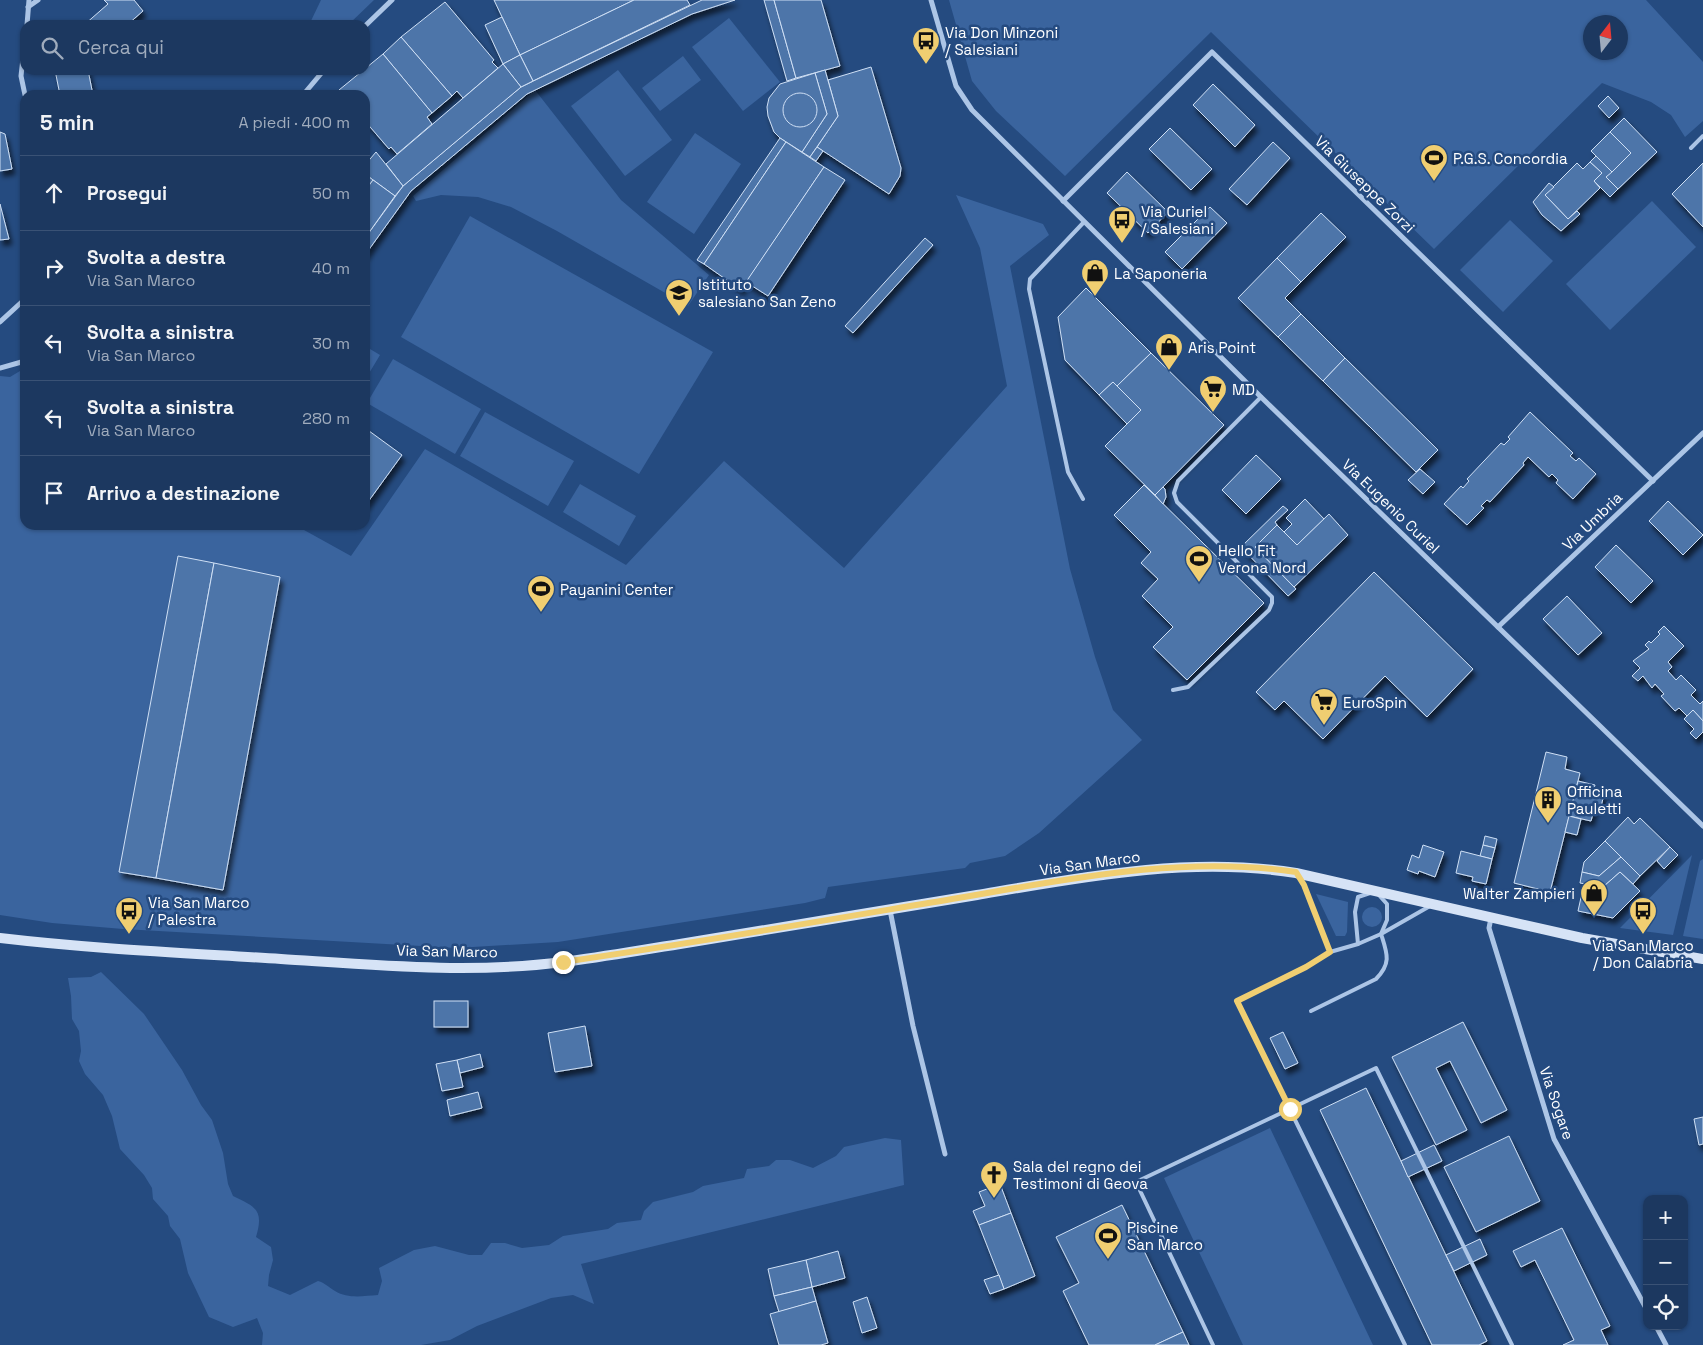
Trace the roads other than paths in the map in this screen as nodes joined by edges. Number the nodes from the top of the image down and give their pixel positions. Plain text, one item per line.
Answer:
1 (29, 0) edge
2 (38, 0) edge
3 (392, 0) edge
4 (931, 0) edge
5 (28, 7) junction
6 (27, 20) edge
7 (370, 21) edge
8 (21, 75) edge
9 (320, 75) edge
10 (24, 90) edge
11 (307, 90) edge
12 (1703, 136) edge
13 (1691, 148) dead end
14 (1063, 201) junction
15 (1084, 222) junction
16 (20, 304) edge
17 (0, 322) edge
18 (20, 363) edge
19 (0, 368) edge
20 (1260, 397) junction
21 (1703, 433) edge
22 (1653, 481) junction
23 (1083, 499) dead end
24 (1498, 627) junction
25 (1173, 690) dead end
26 (1703, 826) edge
27 (1296, 872) junction
28 (1375, 891) junction
29 (1432, 904) junction
30 (889, 909) junction
31 (1491, 918) junction
32 (1381, 934) junction
33 (0, 938) edge
34 (1358, 944) junction
35 (1330, 952) junction
36 (1703, 959) edge
37 (1311, 1011) dead end
38 (1290, 1109) junction
39 (945, 1154) dead end
40 (1643, 1303) edge
41 (1658, 1330) edge
42 (1213, 1345) edge
43 (1405, 1345) edge
44 (1512, 1345) edge
45 (1666, 1345) edge

1 - 5 street
2 - 5 street
3 - 7 street
4 - 14 street, Via Eugenio Curiel
5 - 6 street
8 - 10 street
9 - 11 street
12 - 13 lane
14 - 15 street, Via Eugenio Curiel
14 - 22 street, Via Giuseppe Zorzi
15 - 20 street, Via Eugenio Curiel
15 - 23 lane
16 - 17 street
18 - 19 street
20 - 24 street, Via Eugenio Curiel
20 - 25 lane
21 - 22 street, Via Umbria
22 - 24 street, Via Umbria
24 - 26 street, Via Eugenio Curiel
27 - 28 main road, Via San Marco
27 - 30 main road, Via San Marco
27 - 35 lane
28 - 29 main road, Via San Marco
28 - 32 lane
28 - 34 lane
29 - 31 main road, Via San Marco
29 - 32 lane
30 - 33 main road, Via San Marco
30 - 39 street
31 - 36 main road, Via San Marco
31 - 40 street, Via Sogare
32 - 34 lane
32 - 37 lane
34 - 35 lane
35 - 38 lane
38 - 42 lane
38 - 43 lane
38 - 44 lane
41 - 45 street

